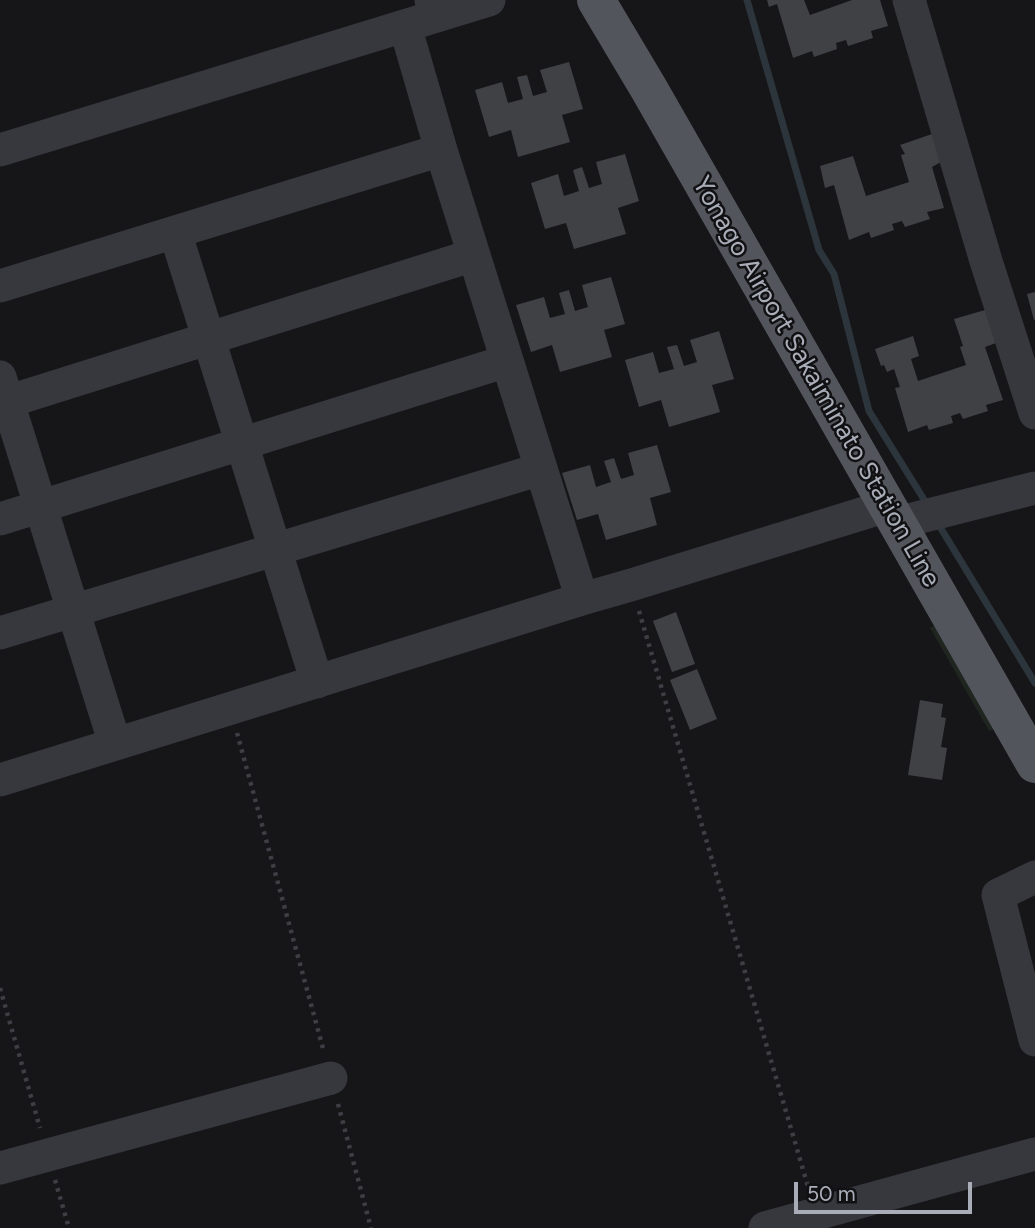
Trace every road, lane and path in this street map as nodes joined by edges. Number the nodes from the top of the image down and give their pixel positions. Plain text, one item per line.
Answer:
1 (489, 0) edge
2 (596, 0) edge
3 (909, 0) edge
4 (435, 8) edge
5 (405, 26) junction
6 (0, 150) edge
7 (441, 150) junction
8 (175, 232) junction
9 (474, 255) junction
10 (0, 286) edge
11 (208, 338) junction
12 (507, 360) junction
13 (2, 394) edge
14 (1035, 413) edge
15 (242, 443) junction
16 (541, 469) junction
17 (1035, 488) edge
18 (40, 506) junction
19 (892, 514) junction
20 (0, 519) edge
21 (276, 550) junction
22 (631, 585) junction
23 (582, 599) junction
24 (73, 611) junction
25 (0, 633) edge
26 (317, 681) junction
27 (230, 708) junction
28 (115, 744) junction
29 (1035, 764) edge
30 (0, 780) edge
31 (1035, 877) edge
32 (0, 988) edge
33 (1035, 1040) edge
34 (331, 1078) junction
35 (48, 1154) junction
36 (1035, 1154) edge
37 (0, 1168) edge
38 (816, 1214) junction
39 (69, 1228) edge
40 (371, 1228) edge
41 (765, 1228) edge

1 - 4 street
2 - 19 main road, Yonago Airport Sakaiminato Station Line
3 - 14 street
4 - 5 street
5 - 6 street
5 - 7 street
7 - 8 street
7 - 9 street
8 - 10 street
8 - 11 street
9 - 11 street
9 - 12 street
11 - 13 street
11 - 15 street
12 - 15 street
12 - 16 street
13 - 18 street
15 - 18 street
15 - 21 street
16 - 21 street
16 - 23 street
17 - 19 street
18 - 20 street
18 - 24 street
19 - 22 street
19 - 29 main road, Yonago Airport Sakaiminato Station Line
21 - 24 street
21 - 26 street
22 - 23 street
22 - 38 path
23 - 26 street
24 - 25 street
24 - 28 street
26 - 27 street
27 - 28 street
27 - 34 path
28 - 30 street
31 - 33 street
32 - 35 path
34 - 35 street
34 - 40 path
35 - 37 street
35 - 39 path
36 - 38 street
38 - 41 street

